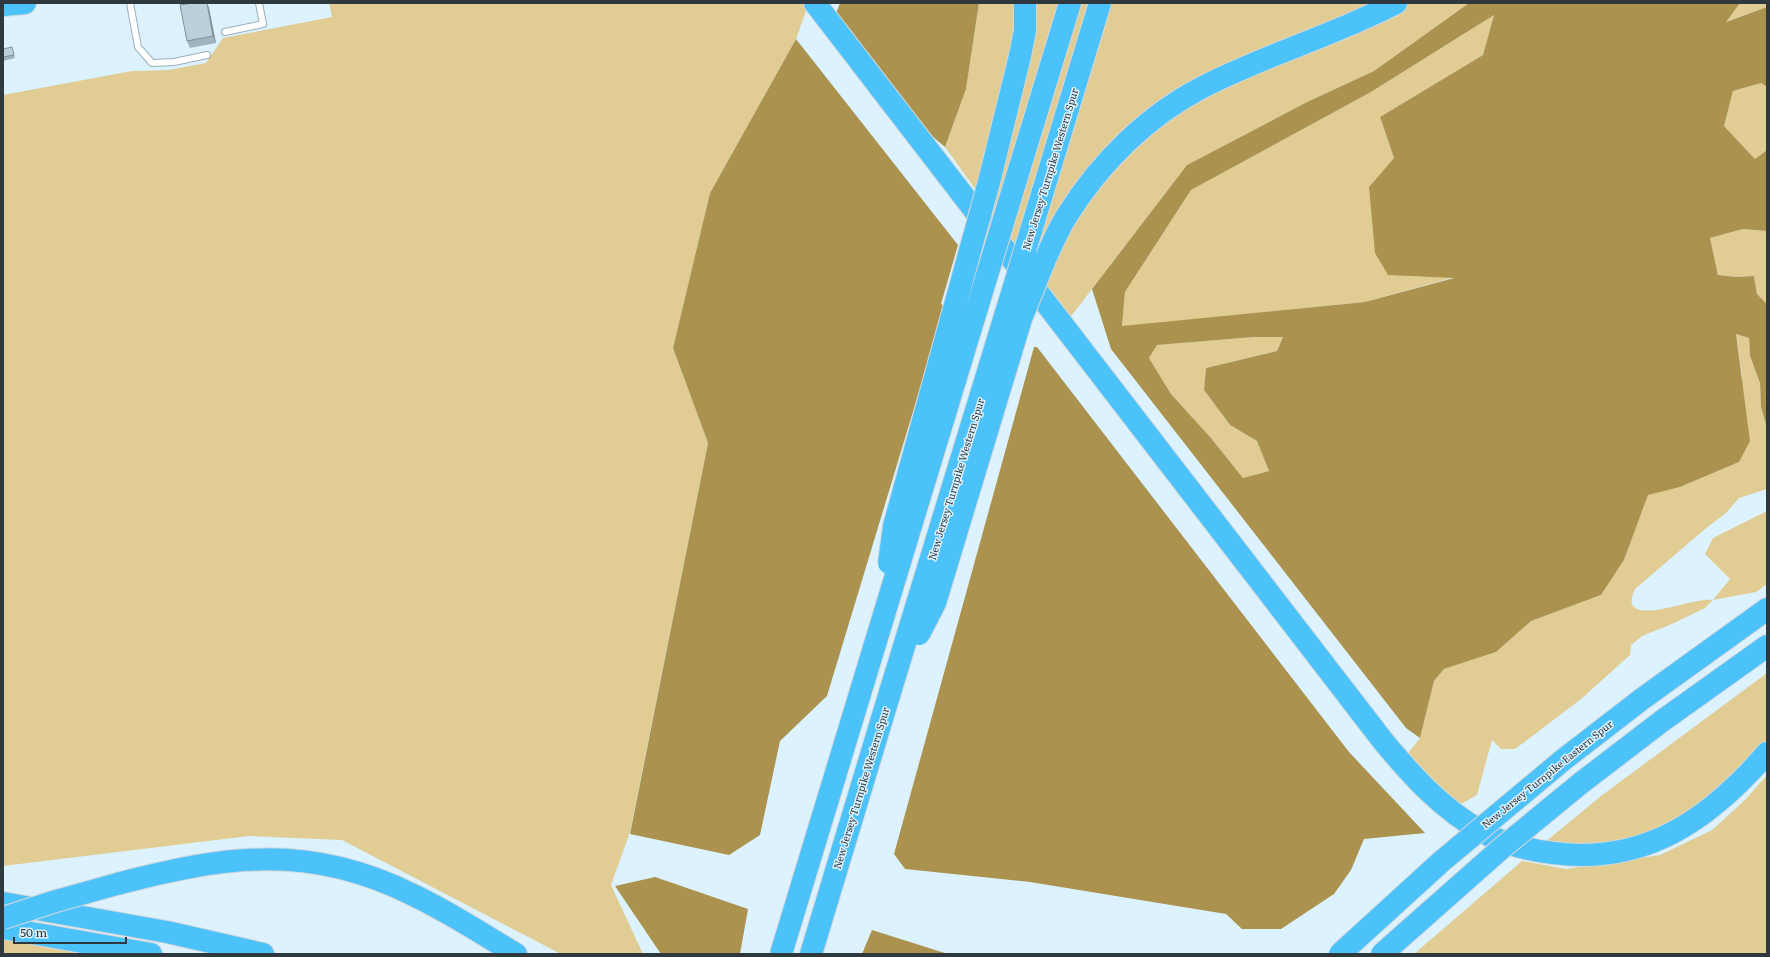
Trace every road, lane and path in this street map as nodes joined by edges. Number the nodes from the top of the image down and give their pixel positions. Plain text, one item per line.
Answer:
1 (25, 3) edge
2 (130, 3) edge
3 (259, 3) edge
4 (815, 3) edge
5 (1025, 3) edge
6 (1070, 3) edge
7 (1100, 3) edge
8 (1396, 3) edge
9 (3, 5) edge
10 (225, 32) dead end
11 (207, 55) dead end
12 (1767, 609) edge
13 (879, 632) junction
14 (1767, 646) edge
15 (891, 689) junction
16 (1767, 753) edge
17 (4, 909) edge
18 (3, 928) edge
19 (151, 954) edge
20 (263, 954) edge
21 (516, 954) edge
22 (781, 954) edge
23 (811, 954) edge
24 (1340, 954) edge
25 (1382, 954) edge

1 - 9 highway
2 - 11 lane
3 - 10 lane
4 - 16 highway
5 - 13 highway, bridge
6 - 13 highway, bridge
7 - 15 highway, New Jersey Turnpike Western Spur, bridge
8 - 15 highway, bridge
12 - 24 highway, New Jersey Turnpike Eastern Spur, bridge
13 - 22 highway, bridge
14 - 25 highway, bridge
15 - 23 highway, New Jersey Turnpike Western Spur
17 - 20 highway
17 - 21 highway, bridge
18 - 19 highway

